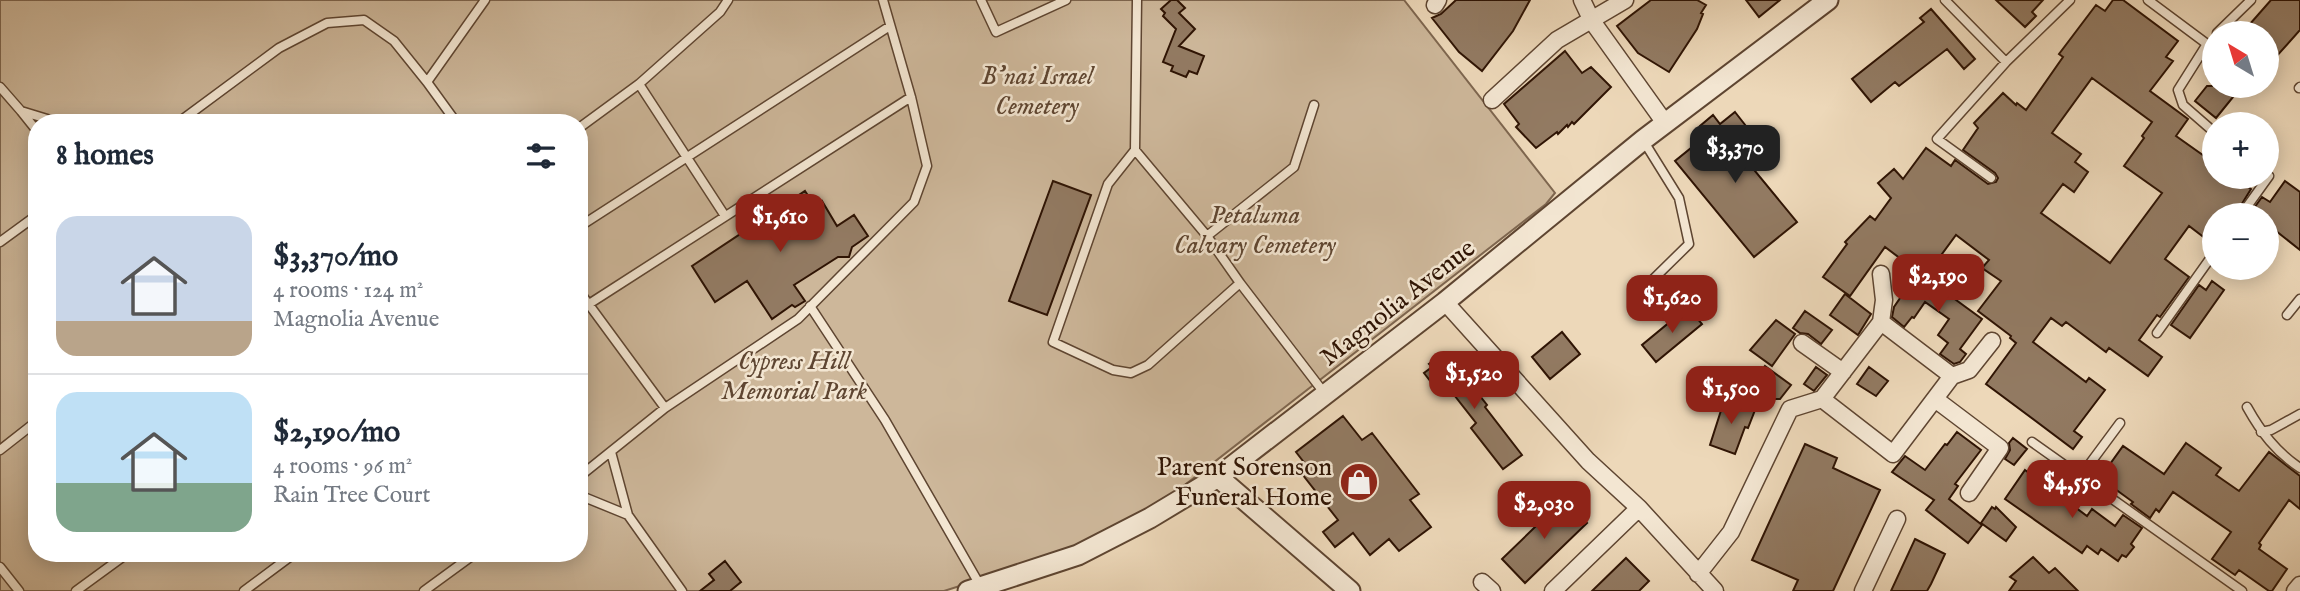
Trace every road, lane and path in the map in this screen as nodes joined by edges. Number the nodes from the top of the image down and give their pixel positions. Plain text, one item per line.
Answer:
1 (485, 0) edge
2 (728, 0) edge
3 (883, 0) edge
4 (981, 0) edge
5 (1066, 0) edge
6 (1137, 0) edge
7 (1582, 0) edge
8 (1625, 0) edge
9 (1945, 0) edge
10 (2070, 0) edge
11 (2148, 0) edge
12 (2251, 0) edge
13 (1824, 1) edge
14 (1592, 21) junction
15 (2229, 21) edge
16 (890, 26) junction
17 (2202, 40) edge
18 (2202, 52) edge
19 (2006, 62) junction
20 (427, 82) junction
21 (639, 85) junction
22 (0, 87) edge
23 (911, 97) junction
24 (1492, 100) dead end
25 (1314, 105) dead end
26 (21, 111) junction
27 (31, 114) edge
28 (190, 114) edge
29 (450, 114) edge
30 (28, 120) edge
31 (588, 122) edge
32 (2202, 122) edge
33 (1665, 123) junction
34 (1643, 140) junction
35 (1136, 150) junction
36 (687, 157) junction
37 (1991, 178) dead end
38 (725, 216) junction
39 (588, 221) edge
40 (28, 222) edge
41 (1207, 236) junction
42 (0, 242) edge
43 (2202, 270) edge
44 (1881, 274) dead end
45 (1240, 283) junction
46 (1633, 299) dead end
47 (2300, 299) edge
48 (1445, 302) junction
49 (589, 304) joint
50 (810, 306) junction
51 (2287, 316) dead end
52 (1881, 322) junction
53 (2157, 333) dead end
54 (1992, 341) dead end
55 (1802, 343) dead end
56 (1843, 372) junction
57 (1952, 376) junction
58 (1325, 394) junction
59 (1822, 399) junction
60 (1935, 399) junction
61 (2247, 407) dead end
62 (665, 408) junction
63 (2300, 414) edge
64 (2120, 423) dead end
65 (28, 428) edge
66 (2261, 432) junction
67 (2032, 442) dead end
68 (0, 450) edge
69 (611, 452) junction
70 (2300, 468) edge
71 (588, 470) edge
72 (1218, 477) junction
73 (2080, 477) junction
74 (1969, 493) dead end
75 (588, 499) edge
76 (1639, 508) junction
77 (628, 515) junction
78 (1897, 519) dead end
79 (116, 562) edge
80 (283, 562) edge
81 (464, 562) edge
82 (0, 567) edge
83 (1698, 573) junction
84 (2300, 585) edge
85 (974, 589) edge
86 (19, 591) edge
87 (76, 591) edge
88 (244, 591) edge
89 (424, 591) edge
90 (682, 591) edge
91 (1350, 591) edge
92 (1553, 591) edge
93 (1715, 591) edge
94 (1863, 591) edge
95 (2242, 591) edge
96 (2295, 591) edge

1 - 20 lane
2 - 21 lane
3 - 16 lane
4 - 5 lane
6 - 35 lane
7 - 14 street
8 - 14 street
9 - 19 lane
10 - 19 lane
11 - 17 lane
12 - 15 lane
13 - 33 street, Magnolia Avenue
14 - 24 street
14 - 33 street
16 - 23 lane
16 - 36 lane
18 - 32 lane
19 - 37 lane
20 - 28 lane
20 - 29 lane
21 - 31 lane
21 - 36 lane
22 - 26 lane
23 - 38 lane
23 - 50 lane
25 - 41 lane
26 - 27 lane
26 - 30 lane
33 - 34 street, Magnolia Avenue
34 - 46 lane
34 - 48 street, Magnolia Avenue
35 - 41 lane
35 - 45 lane
36 - 38 lane
36 - 39 lane
38 - 49 lane
40 - 42 lane
41 - 45 lane
43 - 53 lane
44 - 52 street
45 - 58 lane
47 - 51 lane
48 - 58 street, Magnolia Avenue
48 - 76 street
49 - 62 lane
50 - 62 lane
50 - 85 lane
52 - 56 street
52 - 57 street
54 - 57 street
55 - 56 street
56 - 59 street
57 - 60 street
58 - 72 street, Magnolia Avenue
59 - 60 street
59 - 83 street
60 - 74 street
61 - 66 lane
62 - 69 lane
63 - 66 lane
64 - 73 lane
65 - 68 lane
66 - 70 lane
67 - 73 lane
69 - 71 lane
69 - 77 lane
72 - 85 street, Magnolia Avenue
72 - 91 street
73 - 95 lane
75 - 77 lane
76 - 83 street
76 - 92 street
77 - 90 lane
78 - 94 street
79 - 87 lane
80 - 88 lane
81 - 89 lane
82 - 86 lane
83 - 93 street
84 - 96 street

